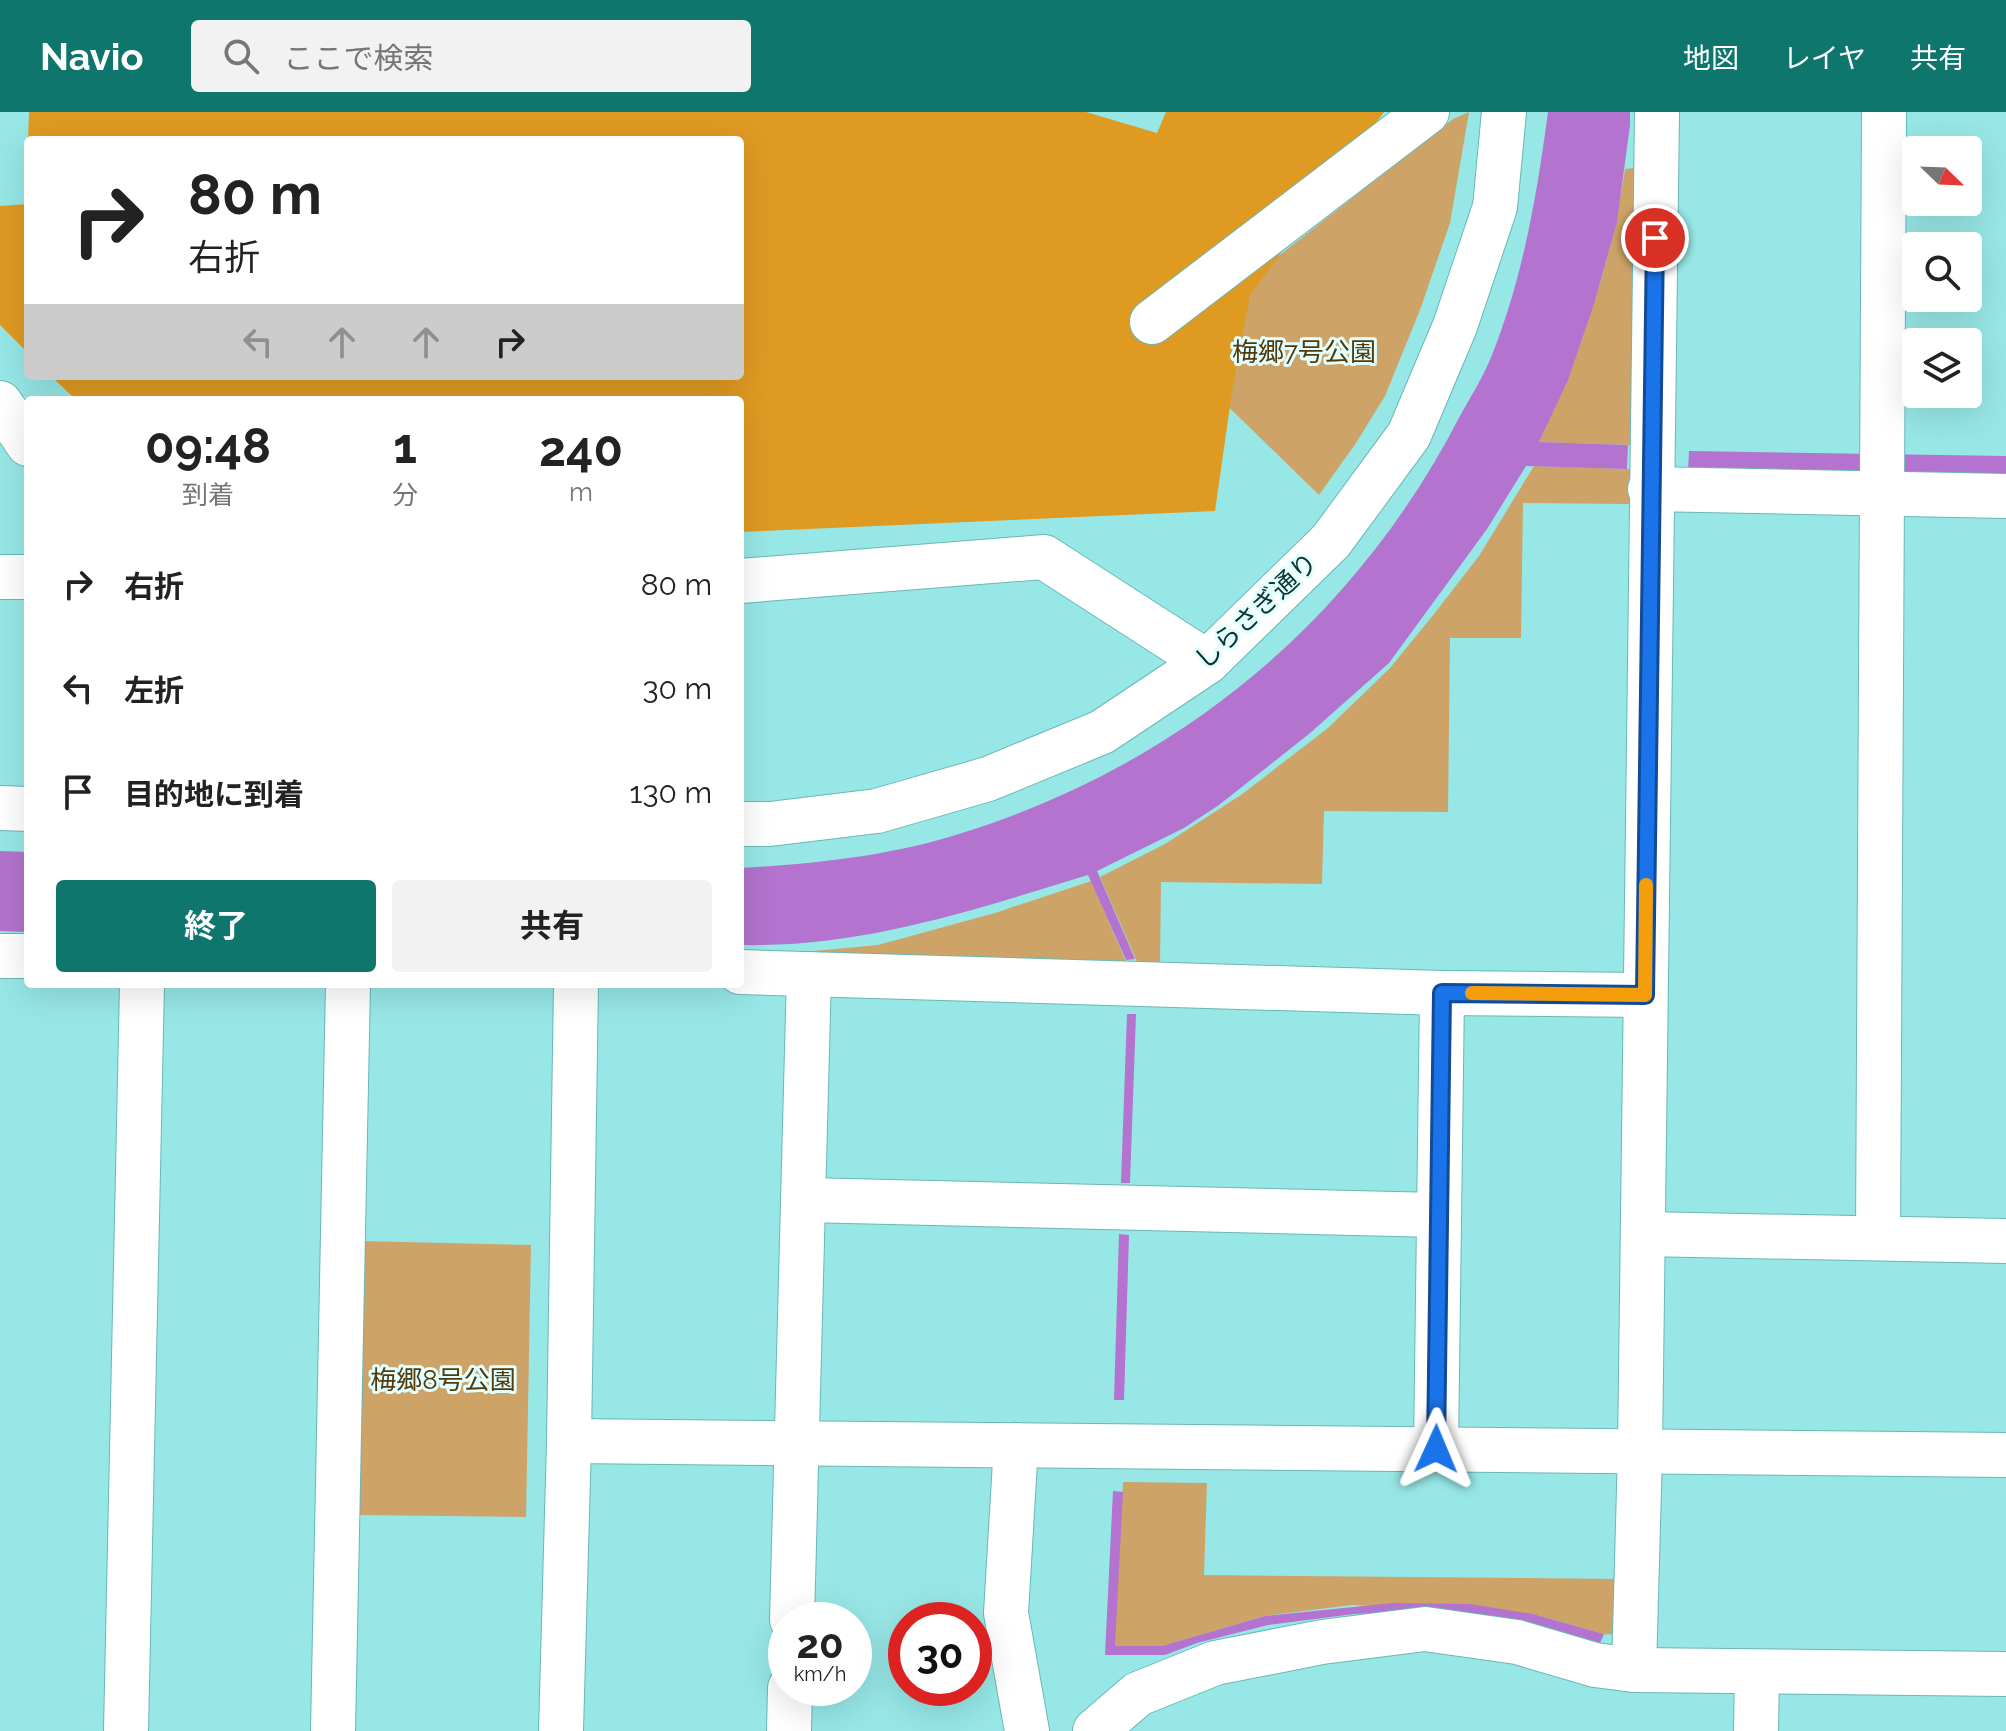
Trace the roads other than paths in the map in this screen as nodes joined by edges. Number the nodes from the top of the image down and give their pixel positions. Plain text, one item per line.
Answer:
1 (1427, 112) edge
2 (1504, 112) edge
3 (1657, 112) edge
4 (1884, 112) edge
5 (1152, 322) dead end
6 (0, 403) edge
7 (24, 438) edge
8 (1650, 489) junction
9 (1882, 494) junction
10 (2006, 496) edge
11 (0, 577) edge
12 (24, 577) edge
13 (744, 581) edge
14 (1207, 662) junction
15 (0, 808) edge
16 (24, 809) edge
17 (744, 824) edge
18 (0, 956) edge
19 (24, 956) edge
20 (744, 972) edge
21 (809, 974) junction
22 (142, 988) edge
23 (348, 988) edge
24 (576, 988) edge
25 (1442, 993) junction
26 (1645, 995) junction
27 (805, 1200) junction
28 (1437, 1215) junction
29 (1643, 1234) junction
30 (1878, 1238) junction
31 (2006, 1241) edge
32 (569, 1441) junction
33 (798, 1442) junction
34 (1016, 1445) junction
35 (1436, 1449) junction
36 (1640, 1452) junction
37 (2006, 1455) edge
38 (793, 1602) edge
39 (1634, 1670) junction
40 (1757, 1673) junction
41 (2006, 1674) edge
42 (790, 1706) edge
43 (126, 1731) edge
44 (333, 1731) edge
45 (561, 1731) edge
46 (789, 1731) edge
47 (1027, 1731) edge
48 (1095, 1731) edge
49 (1756, 1731) edge

1 - 5 street
2 - 14 street, しらさぎ通り
3 - 8 street
4 - 9 street
6 - 7 street
8 - 9 street
8 - 26 street
9 - 10 street
9 - 30 street
11 - 12 street
13 - 14 street
14 - 17 street, しらさぎ通り
15 - 16 street
18 - 19 street
20 - 21 street
21 - 25 street
21 - 27 street
22 - 43 street
23 - 44 street
24 - 32 street
25 - 26 street
25 - 28 street
26 - 29 street
27 - 28 street
27 - 33 street
28 - 35 street
29 - 30 street
29 - 36 street
30 - 31 street
32 - 33 street
32 - 45 street
33 - 34 street
33 - 38 street
34 - 35 street
34 - 47 street
35 - 36 street
36 - 37 street
36 - 39 street
39 - 40 street
39 - 48 street
40 - 41 street
40 - 49 street
42 - 46 street

